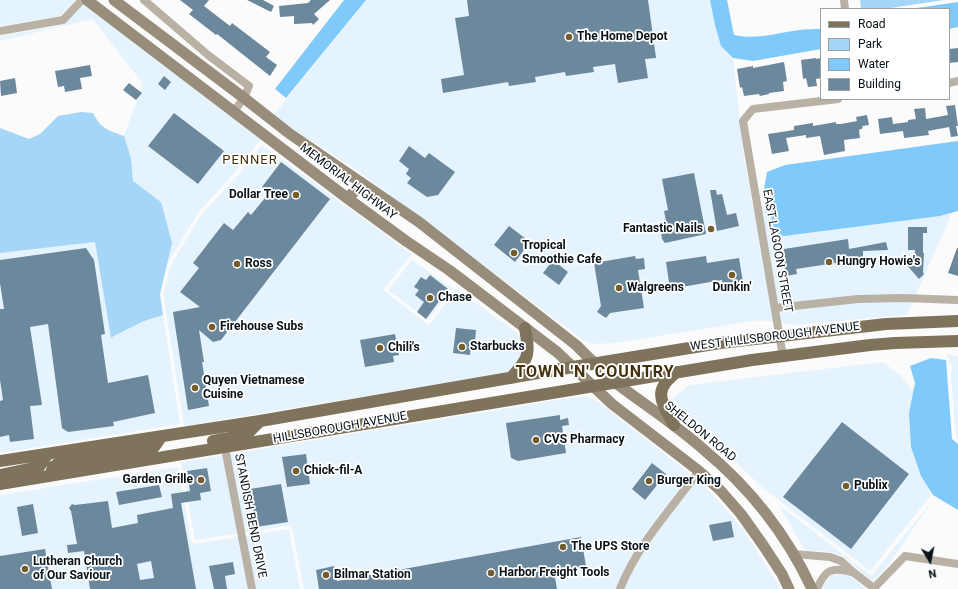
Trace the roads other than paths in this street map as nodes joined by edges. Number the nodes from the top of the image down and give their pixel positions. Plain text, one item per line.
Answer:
1 (82, 0) edge
2 (87, 0) edge
3 (114, 0) edge
4 (144, 0) edge
5 (0, 31) edge
6 (244, 98) junction
7 (830, 100) edge
8 (234, 112) junction
9 (362, 184) junction
10 (348, 198) junction
11 (958, 300) edge
12 (775, 308) junction
13 (958, 321) edge
14 (525, 328) junction
15 (780, 336) junction
16 (958, 342) edge
17 (783, 357) junction
18 (594, 363) junction
19 (573, 367) junction
20 (679, 371) junction
21 (511, 378) junction
22 (615, 382) junction
23 (593, 385) junction
24 (339, 407) junction
25 (260, 421) junction
26 (674, 425) junction
27 (343, 428) junction
28 (161, 437) junction
29 (225, 448) junction
30 (47, 455) junction
31 (175, 456) junction
32 (0, 462) edge
33 (699, 472) junction
34 (0, 475) edge
35 (50, 476) junction
36 (0, 484) edge
37 (794, 554) junction
38 (958, 564) edge
39 (853, 572) junction
40 (874, 588) edge
41 (252, 589) edge
42 (620, 589) edge
43 (789, 589) edge
44 (812, 589) edge
45 (817, 589) edge

1 - 5 street
2 - 8 main road, MEMORIAL HIGHWAY
3 - 6 main road, MEMORIAL HIGHWAY
4 - 6 street
6 - 8 street
6 - 9 main road, MEMORIAL HIGHWAY
7 - 12 street, EAST LAGOON STREET
8 - 10 main road, MEMORIAL HIGHWAY
9 - 10 main road
9 - 18 main road, MEMORIAL HIGHWAY
10 - 14 main road, MEMORIAL HIGHWAY
11 - 12 street
12 - 15 street, EAST LAGOON STREET
13 - 15 main road, WEST HILLSBOROUGH AVENUE
14 - 19 main road, MEMORIAL HIGHWAY
14 - 21 main road
15 - 17 street, EAST LAGOON STREET
15 - 18 main road, WEST HILLSBOROUGH AVENUE
16 - 17 main road, WEST HILLSBOROUGH AVENUE
17 - 20 main road, WEST HILLSBOROUGH AVENUE
18 - 19 main road, HILLSBOROUGH AVENUE
18 - 22 main road, MEMORIAL HIGHWAY
19 - 21 main road, HILLSBOROUGH AVENUE
19 - 23 main road, MEMORIAL HIGHWAY
20 - 22 main road, HILLSBOROUGH AVENUE
20 - 26 main road
21 - 24 main road, HILLSBOROUGH AVENUE
22 - 23 main road, HILLSBOROUGH AVENUE
22 - 26 main road, SHELDON ROAD
23 - 27 main road, HILLSBOROUGH AVENUE
23 - 33 main road
24 - 25 main road, HILLSBOROUGH AVENUE
24 - 27 main road
25 - 28 main road, HILLSBOROUGH AVENUE
25 - 31 main road
26 - 37 main road, SHELDON ROAD
27 - 29 main road, HILLSBOROUGH AVENUE
28 - 30 main road, HILLSBOROUGH AVENUE
28 - 35 main road
29 - 31 main road, HILLSBOROUGH AVENUE
29 - 41 street, STANDISH BEND DRIVE
30 - 32 main road, HILLSBOROUGH AVENUE
30 - 34 main road
31 - 35 main road, HILLSBOROUGH AVENUE
33 - 42 street
33 - 43 main road
35 - 36 main road, HILLSBOROUGH AVENUE
37 - 39 street
37 - 44 main road, SHELDON ROAD
38 - 40 street
39 - 40 street
39 - 45 street

